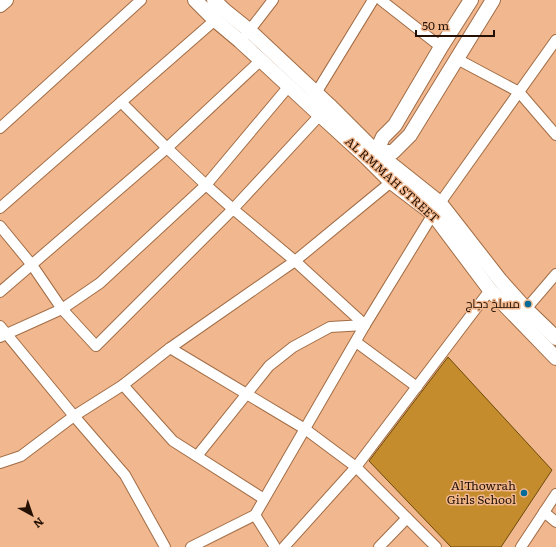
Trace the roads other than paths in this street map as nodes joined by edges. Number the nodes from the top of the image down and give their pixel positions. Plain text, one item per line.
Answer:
1 (6, 0) edge
2 (142, 0) edge
3 (196, 0) edge
4 (214, 0) edge
5 (273, 0) edge
6 (373, 0) edge
7 (381, 0) edge
8 (470, 0) edge
9 (493, 0) edge
10 (0, 5) edge
11 (215, 20) junction
12 (245, 36) junction
13 (556, 40) edge
14 (441, 47) junction
15 (261, 60) junction
16 (457, 60) junction
17 (289, 86) junction
18 (519, 92) junction
19 (312, 99) junction
20 (121, 102) junction
21 (320, 115) junction
22 (0, 128) edge
23 (556, 134) edge
24 (167, 148) junction
25 (371, 155) junction
26 (391, 182) junction
27 (206, 185) junction
28 (0, 208) edge
29 (233, 209) junction
30 (437, 209) junction
31 (0, 226) edge
32 (296, 261) junction
33 (32, 265) junction
34 (556, 274) edge
35 (490, 290) junction
36 (0, 292) edge
37 (62, 309) junction
38 (526, 309) junction
39 (365, 325) junction
40 (2, 333) edge
41 (556, 338) edge
42 (356, 342) junction
43 (170, 348) junction
44 (556, 358) edge
45 (123, 385) junction
46 (416, 387) junction
47 (246, 394) junction
48 (74, 416) junction
49 (305, 430) junction
50 (196, 456) junction
51 (0, 463) edge
52 (356, 468) junction
53 (556, 494) edge
54 (264, 499) junction
55 (544, 512) junction
56 (255, 515) junction
57 (407, 518) junction
58 (556, 522) edge
59 (165, 547) edge
60 (191, 547) edge
61 (275, 547) edge
62 (284, 547) edge
63 (379, 547) edge
64 (436, 547) edge
65 (521, 547) edge

1 - 10 street
2 - 22 street
3 - 11 street, AL RMMAH STREET
4 - 12 street, AL RMMAH STREET
5 - 12 street
6 - 19 street
7 - 14 street
8 - 14 street
9 - 16 street
11 - 12 street, AL RMMAH STREET
11 - 20 street
12 - 15 street, AL RMMAH STREET
12 - 19 street, AL RMMAH STREET
13 - 18 street
14 - 25 street
15 - 17 street, AL RMMAH STREET
15 - 24 street
16 - 18 street
16 - 25 street
17 - 19 street, AL RMMAH STREET
17 - 27 street
18 - 23 street
18 - 30 street
19 - 21 street, AL RMMAH STREET
19 - 25 street, AL RMMAH STREET
20 - 24 street
20 - 28 street
21 - 25 street, AL RMMAH STREET
21 - 29 street
24 - 27 street
24 - 33 street
25 - 26 street, AL RMMAH STREET
25 - 30 street, AL RMMAH STREET
26 - 30 street, AL RMMAH STREET
26 - 32 street
27 - 29 street
27 - 37 street
29 - 32 street
29 - 37 street
30 - 35 street, AL RMMAH STREET
30 - 38 street, AL RMMAH STREET
30 - 39 street
31 - 33 street
32 - 39 street
32 - 43 street
33 - 36 street
33 - 37 street
34 - 38 street
35 - 44 street, AL RMMAH STREET
35 - 46 street
37 - 40 street
38 - 41 street, AL RMMAH STREET
39 - 42 street
39 - 47 street
40 - 48 street
42 - 46 street
42 - 49 street
43 - 45 street
43 - 47 street
45 - 48 street
45 - 50 street
46 - 52 street
47 - 49 street
47 - 50 street
48 - 51 street
48 - 59 street
49 - 52 street
49 - 54 street
50 - 54 street
52 - 57 street
52 - 62 street
53 - 55 street
54 - 56 street
55 - 58 street
55 - 65 street
56 - 60 street
56 - 61 street
57 - 63 street
57 - 64 street

